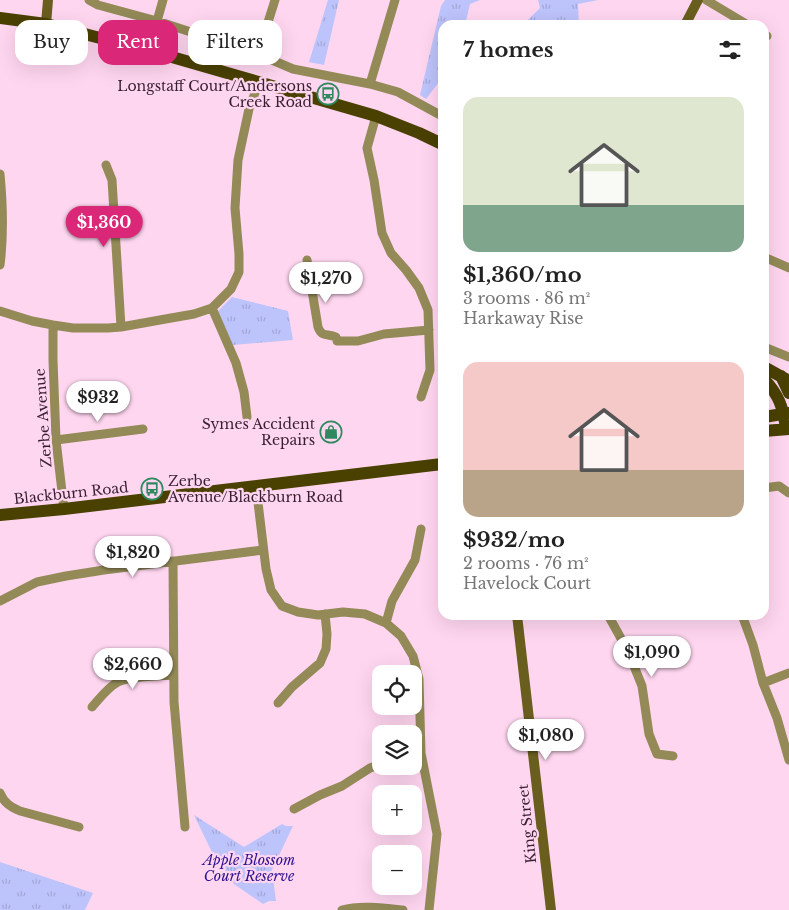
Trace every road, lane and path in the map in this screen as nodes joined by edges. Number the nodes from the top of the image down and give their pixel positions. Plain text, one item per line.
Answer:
1 (48, 0) edge
2 (89, 0) edge
3 (162, 0) edge
4 (275, 0) edge
5 (395, 0) edge
6 (698, 0) edge
7 (706, 0) edge
8 (0, 18) edge
9 (15, 20) edge
10 (46, 20) edge
11 (153, 20) edge
12 (157, 20) edge
13 (269, 20) edge
14 (688, 20) edge
15 (740, 20) edge
16 (88, 34) edge
17 (282, 65) edge
18 (259, 82) junction
19 (370, 84) junction
20 (438, 114) edge
21 (376, 116) junction
22 (438, 142) edge
23 (106, 165) dead end
24 (0, 174) edge
25 (769, 259) edge
26 (307, 260) dead end
27 (0, 265) edge
28 (789, 268) edge
29 (212, 308) junction
30 (0, 311) edge
31 (53, 325) junction
32 (121, 326) junction
33 (429, 330) junction
34 (769, 349) edge
35 (789, 357) edge
36 (769, 370) edge
37 (785, 378) edge
38 (769, 385) edge
39 (789, 393) edge
40 (421, 397) dead end
41 (786, 413) edge
42 (769, 416) edge
43 (247, 417) dead end
44 (788, 429) edge
45 (143, 430) dead end
46 (769, 431) edge
47 (56, 440) junction
48 (438, 464) edge
49 (256, 486) junction
50 (769, 487) edge
51 (789, 493) edge
52 (64, 509) junction
53 (0, 515) edge
54 (421, 529) dead end
55 (263, 550) junction
56 (173, 562) junction
57 (0, 601) edge
58 (325, 614) junction
59 (518, 620) edge
60 (611, 620) edge
61 (744, 620) edge
62 (386, 623) junction
63 (789, 673) edge
64 (173, 675) junction
65 (762, 683) junction
66 (278, 703) dead end
67 (92, 706) dead end
68 (418, 725) edge
69 (673, 756) dead end
70 (789, 760) edge
71 (372, 767) edge
72 (422, 771) edge
73 (0, 794) edge
74 (294, 809) dead end
75 (185, 826) dead end
76 (79, 827) dead end
77 (342, 910) edge
78 (403, 910) edge
79 (429, 910) edge
80 (551, 910) edge

1 - 10 main road
2 - 11 street
3 - 12 street
4 - 13 street
5 - 19 street
6 - 14 main road
7 - 15 street
8 - 9 main road
16 - 18 main road
17 - 19 street
18 - 21 main road
18 - 29 street
19 - 20 street
21 - 22 main road
21 - 33 street
23 - 32 street
24 - 27 street
25 - 28 street
26 - 33 street
29 - 32 street
29 - 43 street
30 - 31 street
31 - 32 street
31 - 47 street, Zerbe Avenue
33 - 40 street
34 - 35 street
36 - 37 main road
37 - 39 main road
38 - 41 main road
41 - 42 main road
41 - 44 main road
44 - 46 main road
45 - 47 street
47 - 52 street, Zerbe Avenue
48 - 49 main road, Blackburn Road
49 - 52 main road, Blackburn Road
49 - 55 street
50 - 51 street
52 - 53 main road, Blackburn Road
54 - 62 street
55 - 56 street
55 - 58 street
56 - 57 street
56 - 64 street
58 - 62 street
58 - 66 street
59 - 80 main road, King Street
60 - 69 street
61 - 65 street
62 - 68 street
63 - 65 street
64 - 67 street
64 - 75 street
65 - 70 street
71 - 74 street
72 - 79 street
73 - 76 street
77 - 78 street

